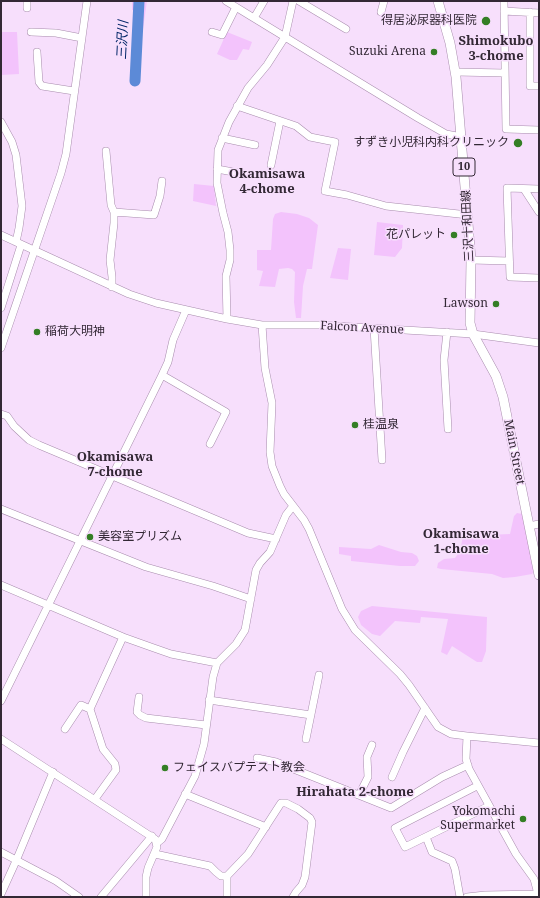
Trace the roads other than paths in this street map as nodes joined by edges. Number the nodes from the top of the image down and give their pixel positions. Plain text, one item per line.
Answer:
1 (87, 1) edge
2 (226, 1) edge
3 (264, 1) edge
4 (293, 1) edge
5 (299, 1) edge
6 (384, 1) edge
7 (438, 1) edge
8 (504, 1) edge
9 (236, 7) junction
10 (504, 11) junction
11 (381, 12) dead end
12 (530, 12) junction
13 (539, 12) edge
14 (254, 18) junction
15 (346, 29) dead end
16 (31, 32) dead end
17 (212, 32) dead end
18 (285, 37) junction
19 (82, 38) junction
20 (37, 52) dead end
21 (456, 72) junction
22 (505, 73) junction
23 (539, 86) edge
24 (74, 90) junction
25 (237, 106) junction
26 (280, 121) junction
27 (1, 122) edge
28 (539, 130) edge
29 (462, 137) junction
30 (222, 138) junction
31 (255, 145) dead end
32 (106, 151) dead end
33 (271, 165) dead end
34 (216, 169) junction
35 (244, 174) dead end
36 (162, 181) dead end
37 (524, 189) junction
38 (539, 189) edge
39 (114, 212) junction
40 (539, 212) edge
41 (468, 215) junction
42 (1, 236) edge
43 (18, 244) junction
44 (34, 251) junction
45 (471, 260) junction
46 (509, 261) junction
47 (539, 278) edge
48 (112, 287) junction
49 (1, 308) edge
50 (186, 310) junction
51 (227, 319) junction
52 (262, 325) junction
53 (374, 328) junction
54 (447, 332) junction
55 (473, 334) junction
56 (539, 343) edge
57 (1, 348) edge
58 (162, 375) junction
59 (1, 414) edge
60 (448, 428) dead end
61 (210, 444) dead end
62 (382, 460) dead end
63 (112, 477) junction
64 (293, 506) junction
65 (1, 509) edge
66 (539, 524) edge
67 (529, 526) junction
68 (276, 539) junction
69 (80, 541) junction
70 (539, 575) edge
71 (1, 585) edge
72 (251, 599) junction
73 (48, 605) junction
74 (122, 637) junction
75 (217, 663) junction
76 (319, 675) dead end
77 (139, 697) dead end
78 (209, 700) junction
79 (1, 701) edge
80 (425, 708) junction
81 (90, 709) junction
82 (311, 715) junction
83 (206, 725) junction
84 (65, 729) dead end
85 (467, 736) junction
86 (1, 739) edge
87 (306, 739) dead end
88 (539, 743) edge
89 (372, 745) dead end
90 (257, 758) dead end
91 (468, 765) junction
92 (53, 772) junction
93 (392, 777) dead end
94 (477, 786) junction
95 (186, 794) junction
96 (359, 795) junction
97 (95, 799) junction
98 (489, 806) junction
99 (266, 827) junction
100 (152, 836) junction
101 (426, 837) junction
102 (157, 843) junction
103 (1, 852) edge
104 (155, 854) junction
105 (16, 861) junction
106 (227, 876) junction
107 (1, 894) edge
108 (539, 894) edge
109 (509, 895) edge
110 (79, 897) edge
111 (101, 897) edge
112 (146, 897) edge
113 (227, 897) edge
114 (293, 897) edge
115 (460, 897) edge
116 (467, 897) edge

1 - 19 street
2 - 9 street
3 - 14 street
4 - 18 street
5 - 15 street
6 - 11 street
7 - 21 main road, 三沢十和田線 / 10
8 - 10 street
9 - 14 street
9 - 17 street
10 - 12 street
10 - 22 street
12 - 13 street
12 - 23 street
14 - 18 street
16 - 19 street
18 - 25 street
18 - 29 street
19 - 24 street
20 - 24 street
21 - 22 street
21 - 29 main road, 三沢十和田線 / 10
22 - 28 street
24 - 44 street
25 - 26 street
25 - 30 street
26 - 33 street
26 - 41 street
27 - 43 street
29 - 41 main road, 三沢十和田線 / 10
30 - 31 street
30 - 34 street
32 - 39 street
34 - 35 street
34 - 51 street
36 - 39 street
37 - 38 street
37 - 40 street
37 - 46 street
39 - 48 street
41 - 45 main road, 三沢十和田線 / 10
42 - 43 street, Falcon Avenue
43 - 44 street, Falcon Avenue
43 - 49 street
44 - 48 street, Falcon Avenue
44 - 57 street
45 - 46 street
45 - 55 main road, 三沢十和田線 / 10
46 - 47 street
48 - 50 street, Falcon Avenue
50 - 51 street, Falcon Avenue
50 - 58 street
51 - 52 street, Falcon Avenue
52 - 53 street, Falcon Avenue
52 - 64 street
53 - 54 street, Falcon Avenue
53 - 62 street
54 - 55 street, Falcon Avenue
54 - 60 street
55 - 56 street, Falcon Avenue
55 - 67 main road, Main Street / 10
58 - 61 street
58 - 63 street
59 - 63 street
63 - 68 street
63 - 69 street
64 - 68 street
64 - 80 street
65 - 69 street
66 - 67 street
67 - 70 main road, Main Street / 10
68 - 72 street
69 - 72 street
69 - 73 street
71 - 73 street
72 - 75 street
73 - 74 street
73 - 79 street
74 - 75 street
74 - 81 street
75 - 78 street
76 - 82 street
77 - 83 street
78 - 82 street
78 - 83 street
80 - 85 street
80 - 93 street
81 - 84 street
81 - 97 street
82 - 87 street
83 - 95 street
85 - 88 street
85 - 91 street
86 - 92 street
89 - 96 street
90 - 96 street
91 - 94 street
91 - 96 street
92 - 97 street
92 - 105 street
94 - 98 street
94 - 101 street
95 - 99 street
95 - 102 street
97 - 100 street
98 - 101 street
98 - 108 street
99 - 106 street
99 - 114 street
100 - 102 street
100 - 111 street
101 - 115 street
102 - 104 street
103 - 105 street
104 - 106 street
104 - 112 street
105 - 107 street
105 - 110 street
106 - 113 street
108 - 109 street
109 - 116 street

